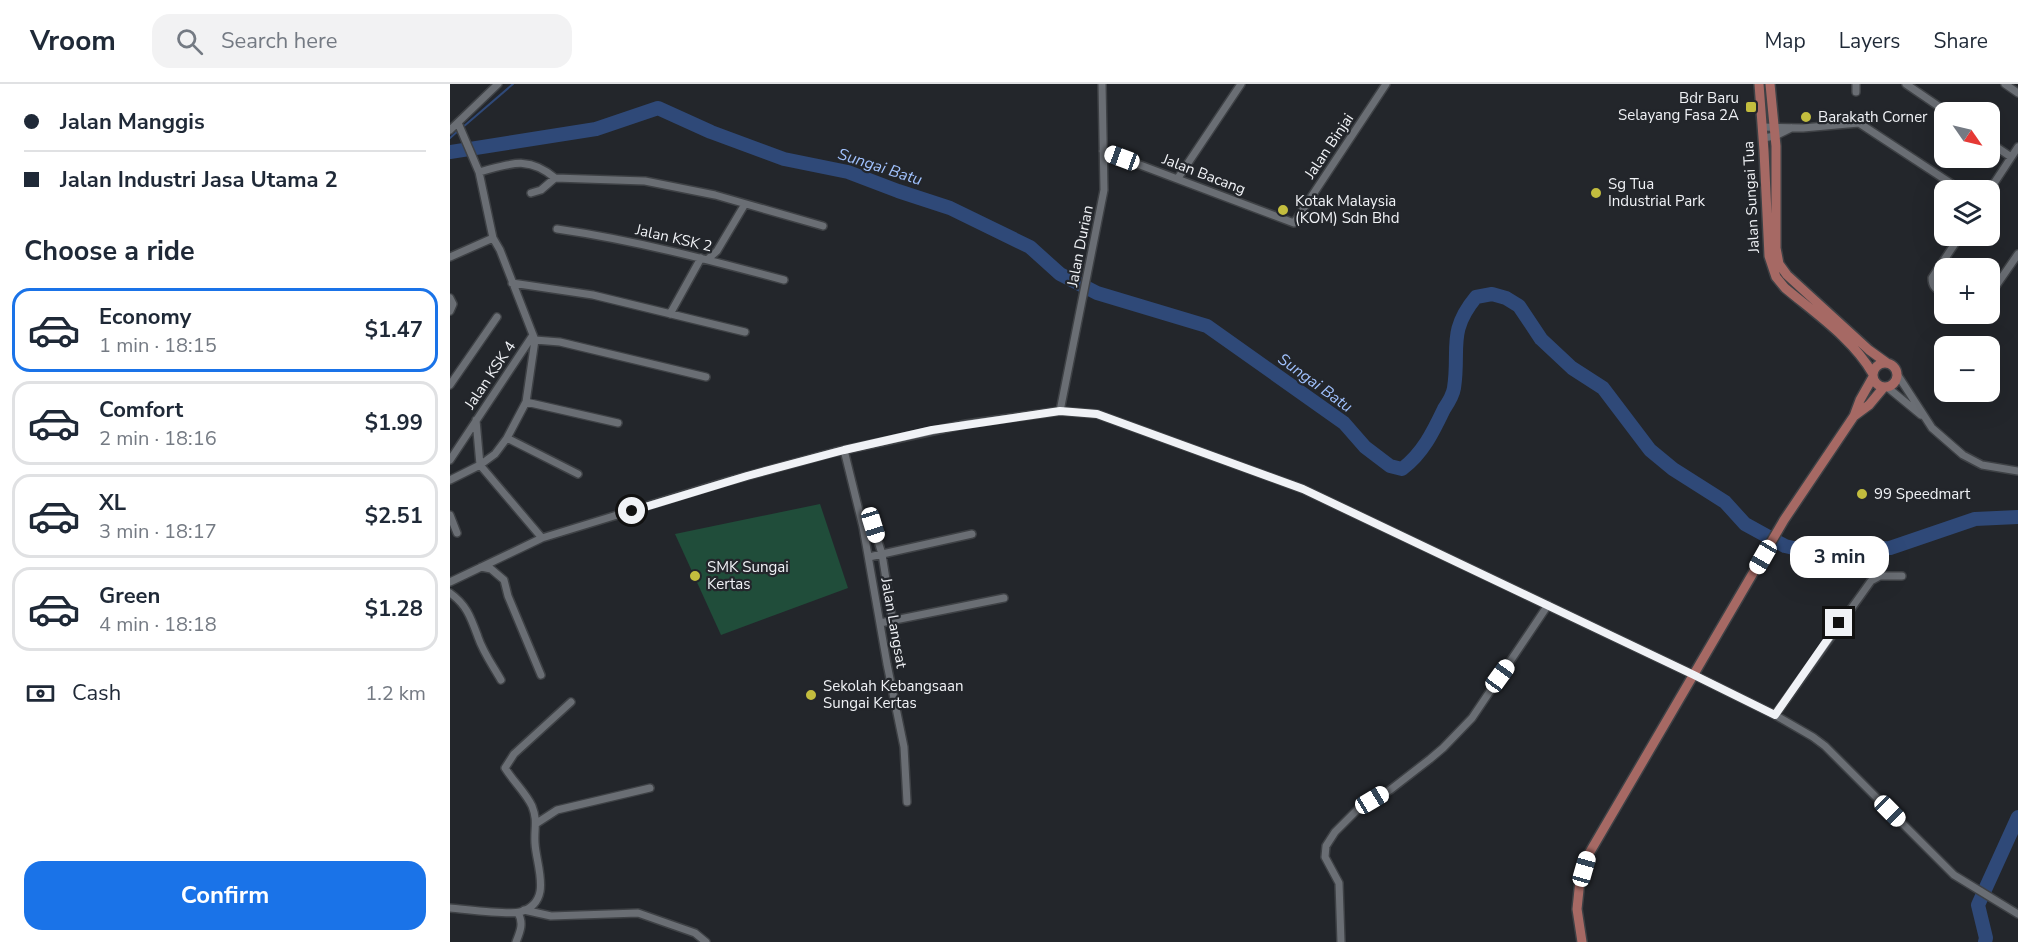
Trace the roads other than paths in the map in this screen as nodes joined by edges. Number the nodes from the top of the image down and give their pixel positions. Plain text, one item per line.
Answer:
1 (498, 84) edge
2 (1102, 84) edge
3 (1241, 84) edge
4 (1386, 84) edge
5 (1759, 84) edge
6 (1770, 84) edge
7 (1856, 84) edge
8 (1906, 84) edge
9 (2006, 84) edge
10 (1856, 92) dead end
11 (2018, 93) edge
12 (1934, 103) edge
13 (459, 125) junction
14 (1762, 127) junction
15 (450, 130) edge
16 (1774, 131) junction
17 (1763, 138) junction
18 (2018, 147) edge
19 (2000, 150) edge
20 (1104, 151) junction
21 (2011, 157) junction
22 (477, 169) junction
23 (555, 178) junction
24 (1178, 178) junction
25 (1946, 180) edge
26 (1996, 180) edge
27 (531, 193) dead end
28 (745, 204) junction
29 (1294, 223) joint
30 (823, 226) dead end
31 (557, 229) dead end
32 (493, 238) junction
33 (2018, 254) edge
34 (450, 257) edge
35 (705, 259) junction
36 (784, 280) dead end
37 (2000, 280) edge
38 (512, 283) junction
39 (450, 298) edge
40 (450, 311) edge
41 (670, 314) junction
42 (497, 317) dead end
43 (745, 332) dead end
44 (534, 338) junction
45 (1887, 363) junction
46 (1897, 374) junction
47 (1873, 376) junction
48 (706, 377) dead end
49 (450, 386) edge
50 (1886, 387) junction
51 (526, 402) junction
52 (1060, 411) junction
53 (1854, 416) junction
54 (1926, 418) junction
55 (476, 420) junction
56 (618, 423) dead end
57 (507, 438) junction
58 (844, 450) junction
59 (450, 460) edge
60 (480, 465) junction
61 (2018, 471) edge
62 (579, 474) dead end
63 (450, 479) edge
64 (450, 515) edge
65 (876, 520) dead end
66 (457, 533) dead end
67 (972, 534) dead end
68 (542, 538) junction
69 (882, 554) junction
70 (868, 557) junction
71 (481, 567) junction
72 (1902, 576) dead end
73 (450, 582) edge
74 (450, 593) edge
75 (1004, 598) dead end
76 (1548, 605) junction
77 (893, 620) junction
78 (880, 623) junction
79 (897, 649) dead end
80 (541, 675) dead end
81 (1694, 675) junction
82 (501, 680) dead end
83 (571, 702) dead end
84 (1775, 715) junction
85 (650, 788) dead end
86 (907, 802) dead end
87 (537, 823) junction
88 (450, 908) edge
89 (521, 911) junction
90 (2018, 914) edge
91 (516, 942) edge
92 (706, 942) edge
93 (1341, 942) edge
94 (1582, 942) edge

1 - 13 street
2 - 20 street, Jalan Durian
3 - 24 street
4 - 29 street, Jalan Binjai
5 - 14 main road, Jalan Sungai Tua
6 - 16 main road, Jalan Sungai Tua
7 - 10 street
8 - 12 street
9 - 11 street
13 - 15 street
13 - 22 street
14 - 16 street
14 - 17 main road, Jalan Sungai Tua
16 - 17 street
16 - 25 street
16 - 45 main road, Jalan Sungai Tua
17 - 47 main road, Jalan Sungai Tua
18 - 21 street
19 - 21 street
20 - 24 street, Jalan Bacang
20 - 52 street, Jalan Durian
21 - 26 street
22 - 23 street
22 - 32 street
23 - 27 street
23 - 28 street
24 - 29 street, Jalan Bacang
28 - 30 street
28 - 35 street
31 - 35 street, Jalan KSK 2
32 - 34 street
32 - 38 street
33 - 37 street
35 - 36 street, Jalan KSK 2
35 - 41 street
38 - 41 street
38 - 44 street
39 - 40 street
41 - 43 street
42 - 49 street
44 - 48 street
44 - 51 street
44 - 55 street, Jalan KSK 4
45 - 46 main road
45 - 47 main road
46 - 50 main road
46 - 54 street
47 - 50 main road
47 - 53 main road
50 - 53 main road
50 - 54 street
51 - 56 street
51 - 57 street
52 - 58 street
52 - 76 street
53 - 81 main road
54 - 61 street
55 - 59 street, Jalan KSK 4
55 - 60 street
57 - 60 street
57 - 62 street
58 - 68 street
58 - 70 street, Jalan Langsat
60 - 63 street
60 - 68 street
64 - 66 street
65 - 69 street
67 - 69 street
68 - 71 street
69 - 70 street
69 - 77 street
70 - 78 street, Jalan Langsat
71 - 73 street
71 - 80 street
72 - 84 street
74 - 82 street
75 - 77 street
76 - 81 street
76 - 93 street
77 - 78 street
77 - 79 street
78 - 86 street, Jalan Langsat
81 - 84 street
81 - 94 main road
83 - 87 street
84 - 90 street
85 - 87 street
87 - 89 street
88 - 89 street
89 - 91 street
89 - 92 street

